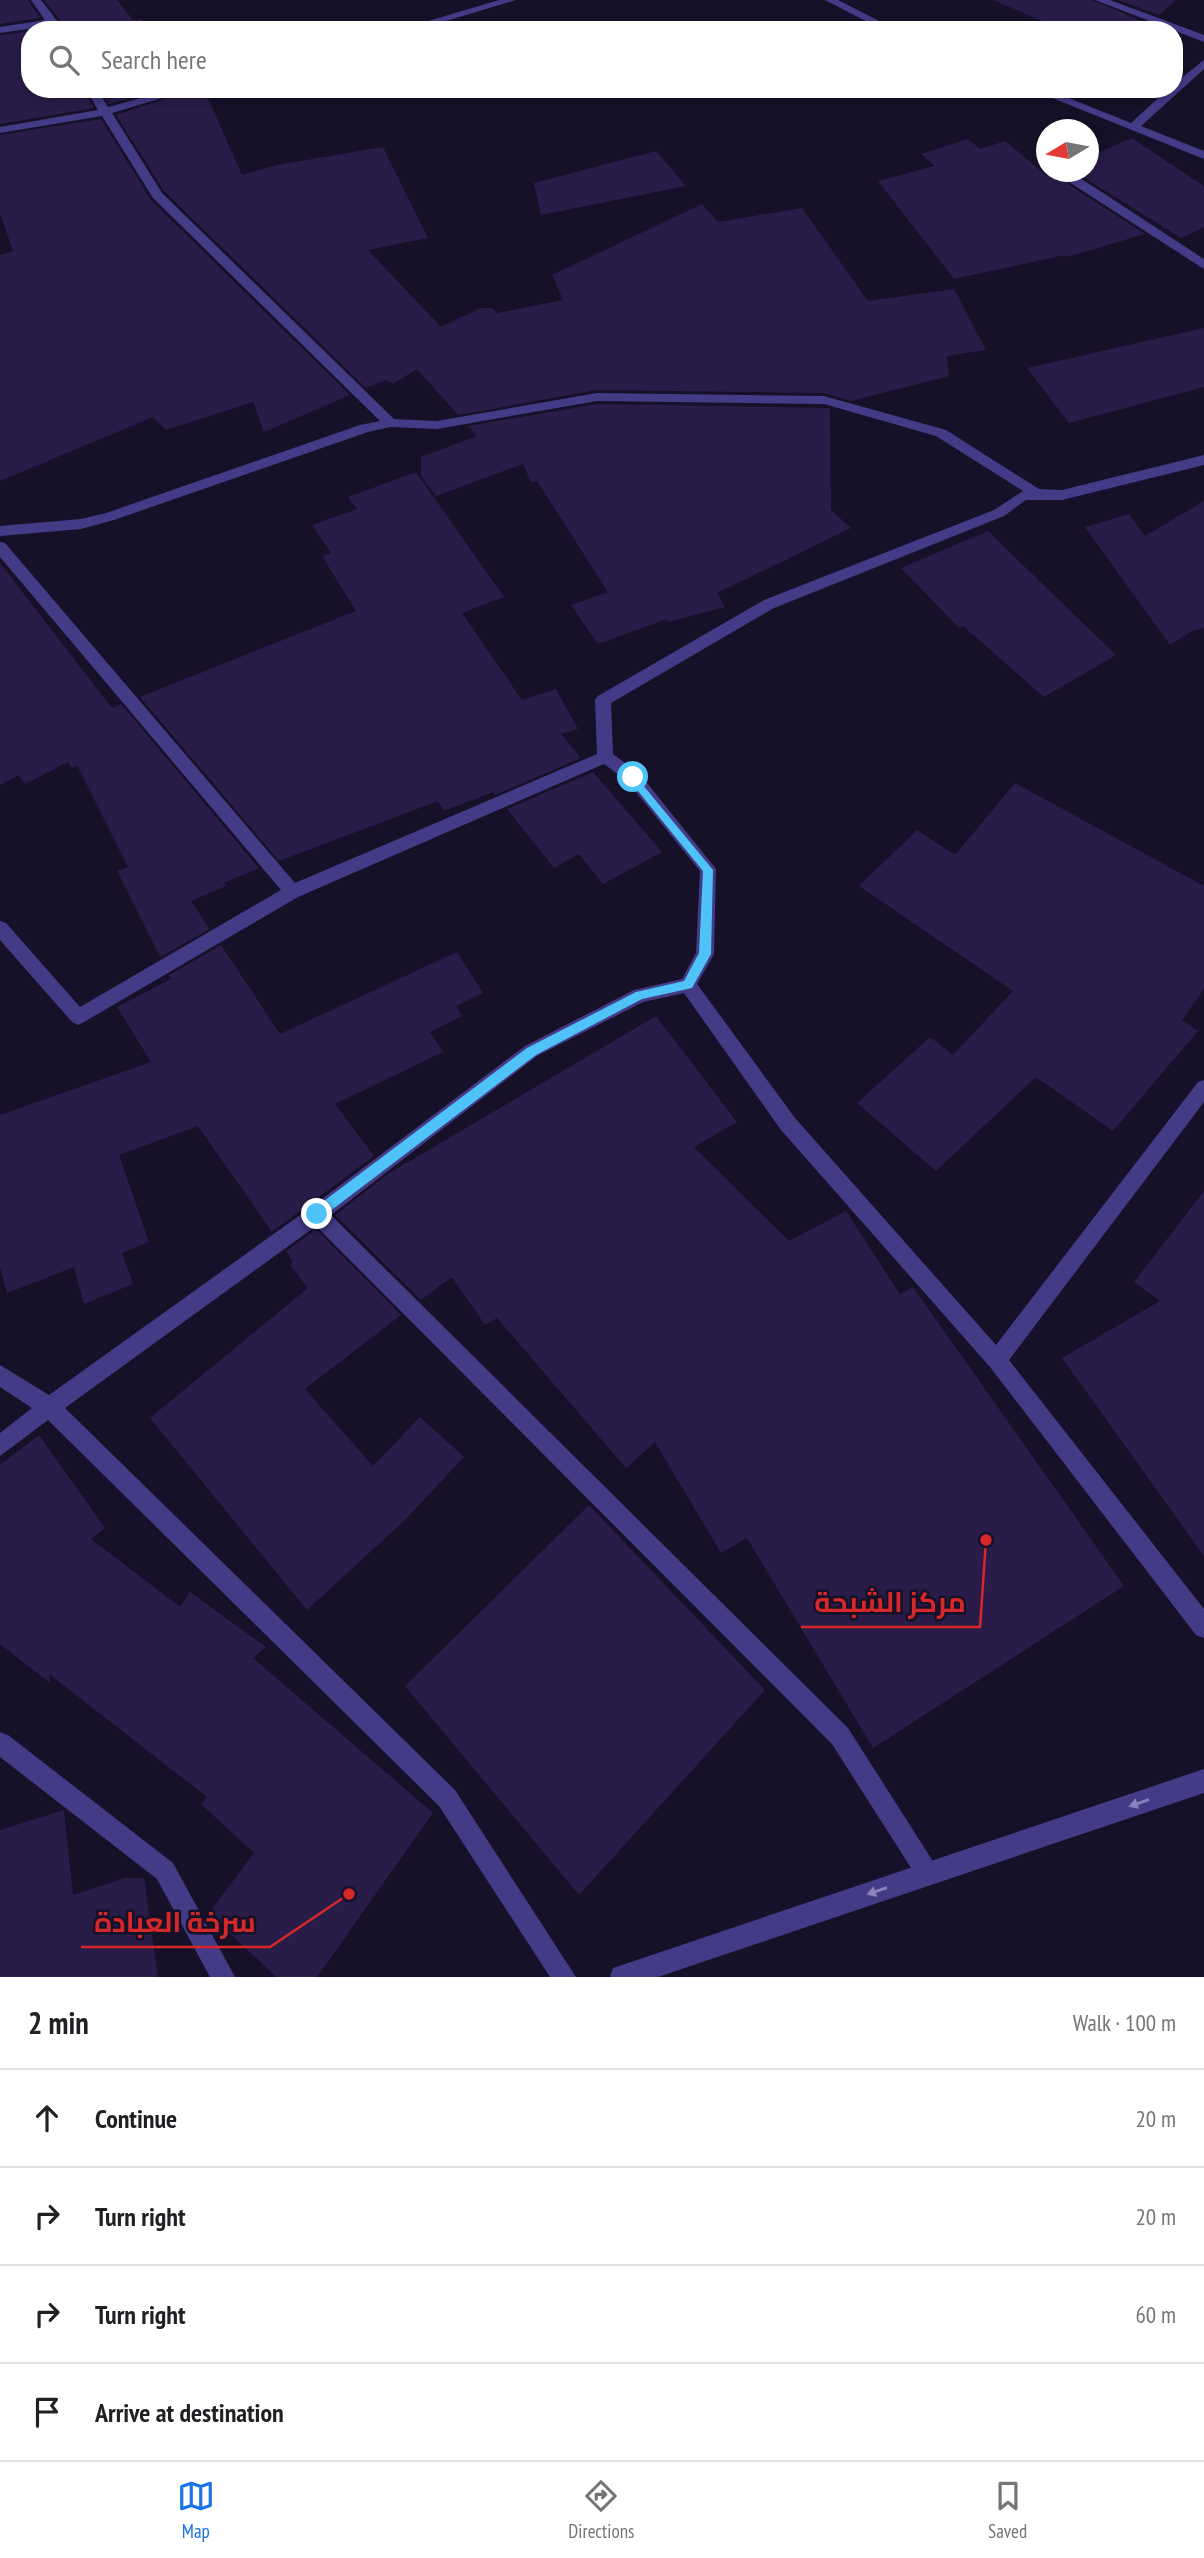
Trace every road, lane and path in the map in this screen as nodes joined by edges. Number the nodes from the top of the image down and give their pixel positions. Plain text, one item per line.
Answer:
1 (36, 0) edge
2 (511, 0) edge
3 (830, 0) edge
4 (1100, 0) edge
5 (51, 21) edge
6 (435, 21) edge
7 (873, 21) edge
8 (1156, 21) edge
9 (21, 28) edge
10 (0, 30) edge
11 (1183, 31) edge
12 (1204, 39) edge
13 (1204, 63) edge
14 (1183, 82) edge
15 (96, 98) edge
16 (155, 98) edge
17 (1057, 98) edge
18 (1165, 98) edge
19 (104, 112) junction
20 (1132, 128) junction
21 (0, 130) edge
22 (1204, 155) edge
23 (1079, 182) edge
24 (1204, 265) edge
25 (390, 423) junction
26 (1204, 460) edge
27 (1036, 493) junction
28 (0, 531) edge
29 (0, 547) edge
30 (605, 757) junction
31 (292, 892) junction
32 (0, 928) edge
33 (688, 985) junction
34 (1204, 1088) edge
35 (317, 1214) junction
36 (997, 1360) junction
37 (0, 1374) edge
38 (49, 1407) junction
39 (0, 1446) edge
40 (1204, 1627) edge
41 (0, 1743) edge
42 (1204, 1781) edge
43 (928, 1874) junction
44 (223, 1977) edge
45 (564, 1977) edge
46 (622, 1977) edge

1 - 5 street
2 - 6 street
3 - 7 street
4 - 8 street
9 - 10 street
11 - 12 street
13 - 14 street
15 - 19 street
16 - 19 street
17 - 20 street
18 - 20 street
19 - 21 street
19 - 25 street
20 - 22 street
23 - 24 street
25 - 27 street
25 - 28 street
26 - 27 street
27 - 30 street
29 - 31 street
30 - 31 street
30 - 33 street
31 - 32 street
33 - 35 street
33 - 36 street
34 - 36 street
35 - 38 street
35 - 43 street
36 - 40 street
37 - 38 street
38 - 39 street
38 - 45 street
41 - 44 street
42 -> 43 street
43 -> 46 street

